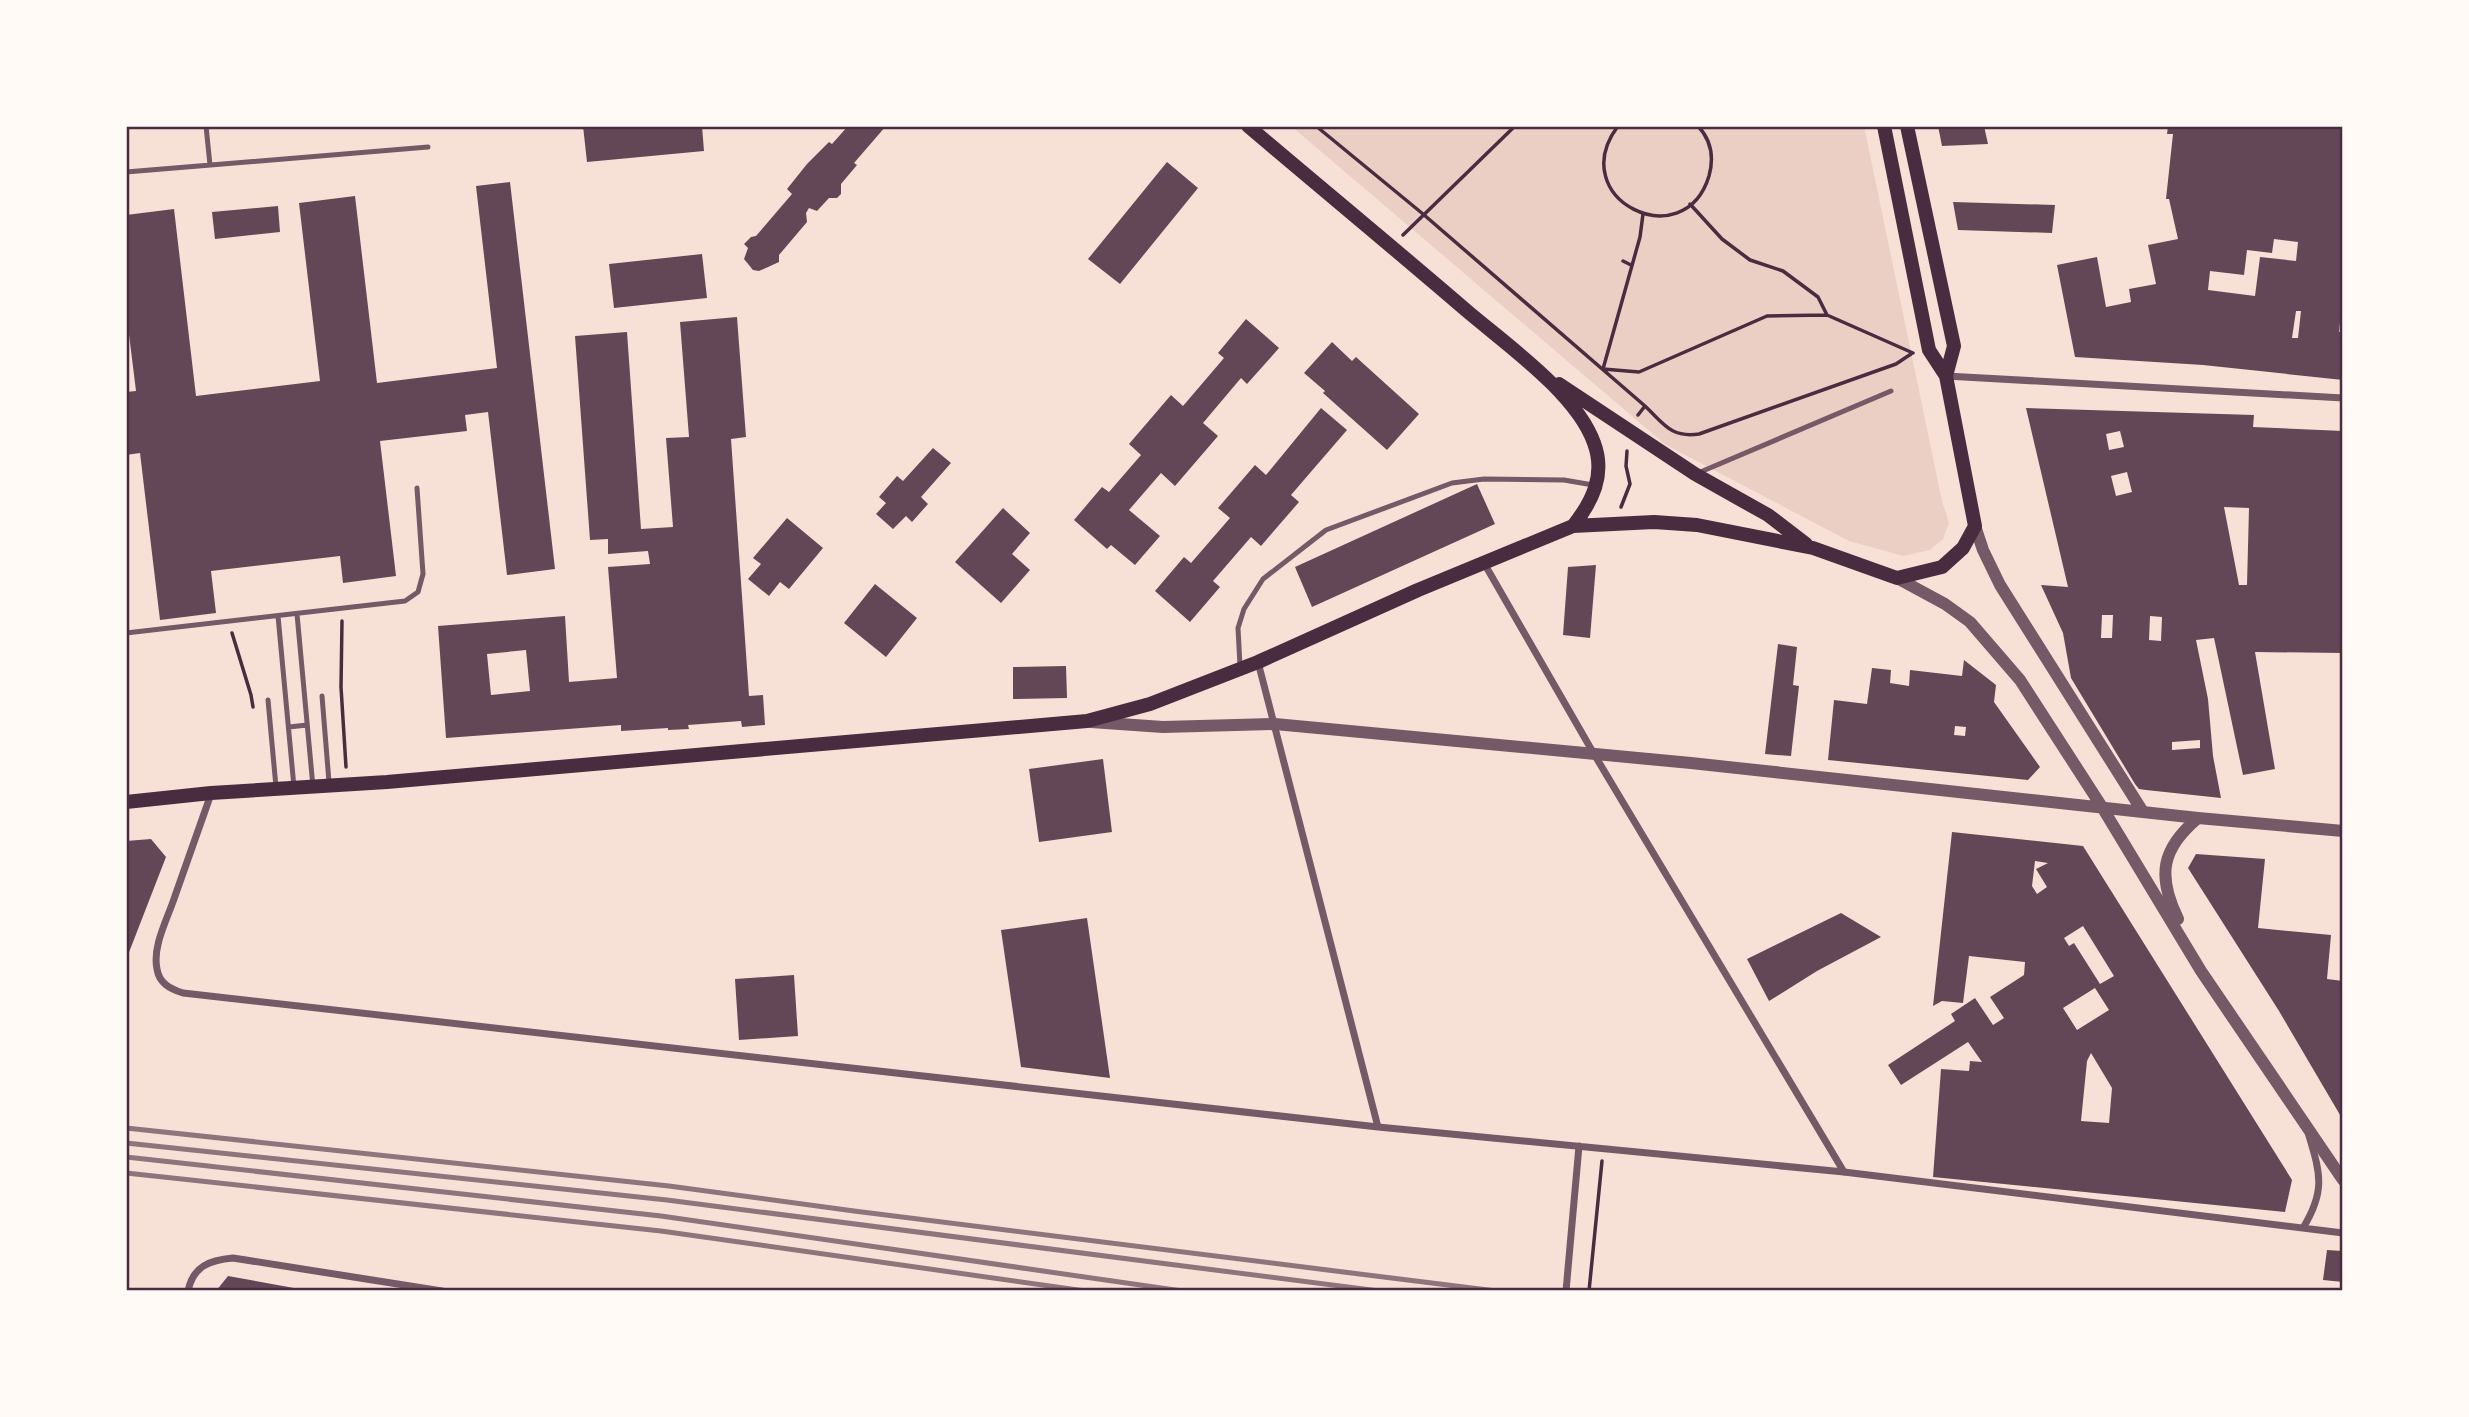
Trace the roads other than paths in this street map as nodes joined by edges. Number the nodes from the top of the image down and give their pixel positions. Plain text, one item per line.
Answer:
1 (206, 126) edge
2 (1248, 126) edge
3 (1884, 126) edge
4 (1907, 126) edge
5 (428, 147) dead end
6 (209, 165) junction
7 (126, 172) edge
8 (1533, 367) junction
9 (1946, 376) junction
10 (1891, 391) dead end
11 (2343, 398) edge
12 (1695, 474) junction
13 (1596, 486) junction
14 (417, 488) dead end
15 (1573, 526) junction
16 (1975, 526) junction
17 (1813, 548) junction
18 (1483, 562) junction
19 (1897, 578) junction
20 (297, 614) junction
21 (278, 616) junction
22 (126, 633) edge
23 (1258, 662) junction
24 (1240, 669) junction
25 (322, 696) dead end
26 (268, 700) dead end
27 (1087, 721) junction
28 (1275, 724) junction
29 (307, 725) junction
30 (289, 727) junction
31 (1594, 754) junction
32 (330, 786) junction
33 (313, 787) junction
34 (294, 788) junction
35 (276, 789) junction
36 (211, 793) junction
37 (126, 802) edge
38 (2102, 807) junction
39 (2143, 812) junction
40 (2199, 818) junction
41 (2343, 831) edge
42 (2201, 971) junction
43 (2305, 1124) junction
44 (1378, 1127) junction
45 (1579, 1146) junction
46 (1844, 1172) junction
47 (2343, 1180) edge
48 (2303, 1228) junction
49 (2343, 1233) edge
50 (188, 1291) edge
51 (442, 1291) edge
52 (1566, 1291) edge

1 - 6 lane
2 - 8 main road
3 - 9 main road
4 - 9 main road
5 - 6 lane
6 - 7 lane
8 - 12 main road
8 - 13 main road
9 - 11 street
9 - 16 main road
10 - 12 lane
12 - 17 main road
13 - 15 main road
13 - 24 lane
14 - 20 lane
15 - 17 main road
15 - 18 main road
16 - 19 main road
16 - 39 street
17 - 19 main road
18 - 23 main road
18 - 31 street
19 - 38 street
20 - 21 lane
20 - 29 lane
21 - 22 lane
21 - 30 lane
23 - 24 main road
23 - 28 street
24 - 27 main road
25 - 32 lane
26 - 35 lane
27 - 28 street
27 - 32 main road
28 - 31 street
28 - 44 street
29 - 30 lane
29 - 33 lane
30 - 34 lane
31 - 38 street
31 - 46 street
32 - 33 main road
33 - 34 main road
34 - 35 main road
35 - 36 main road
36 - 37 main road
36 - 44 street
38 - 39 street
38 - 42 street
39 - 40 street
40 - 41 street
40 - 42 street
42 - 43 street
43 - 47 street
43 - 48 street
44 - 45 street
45 - 46 street
45 - 52 street
46 - 48 street
48 - 49 street
50 - 51 street

